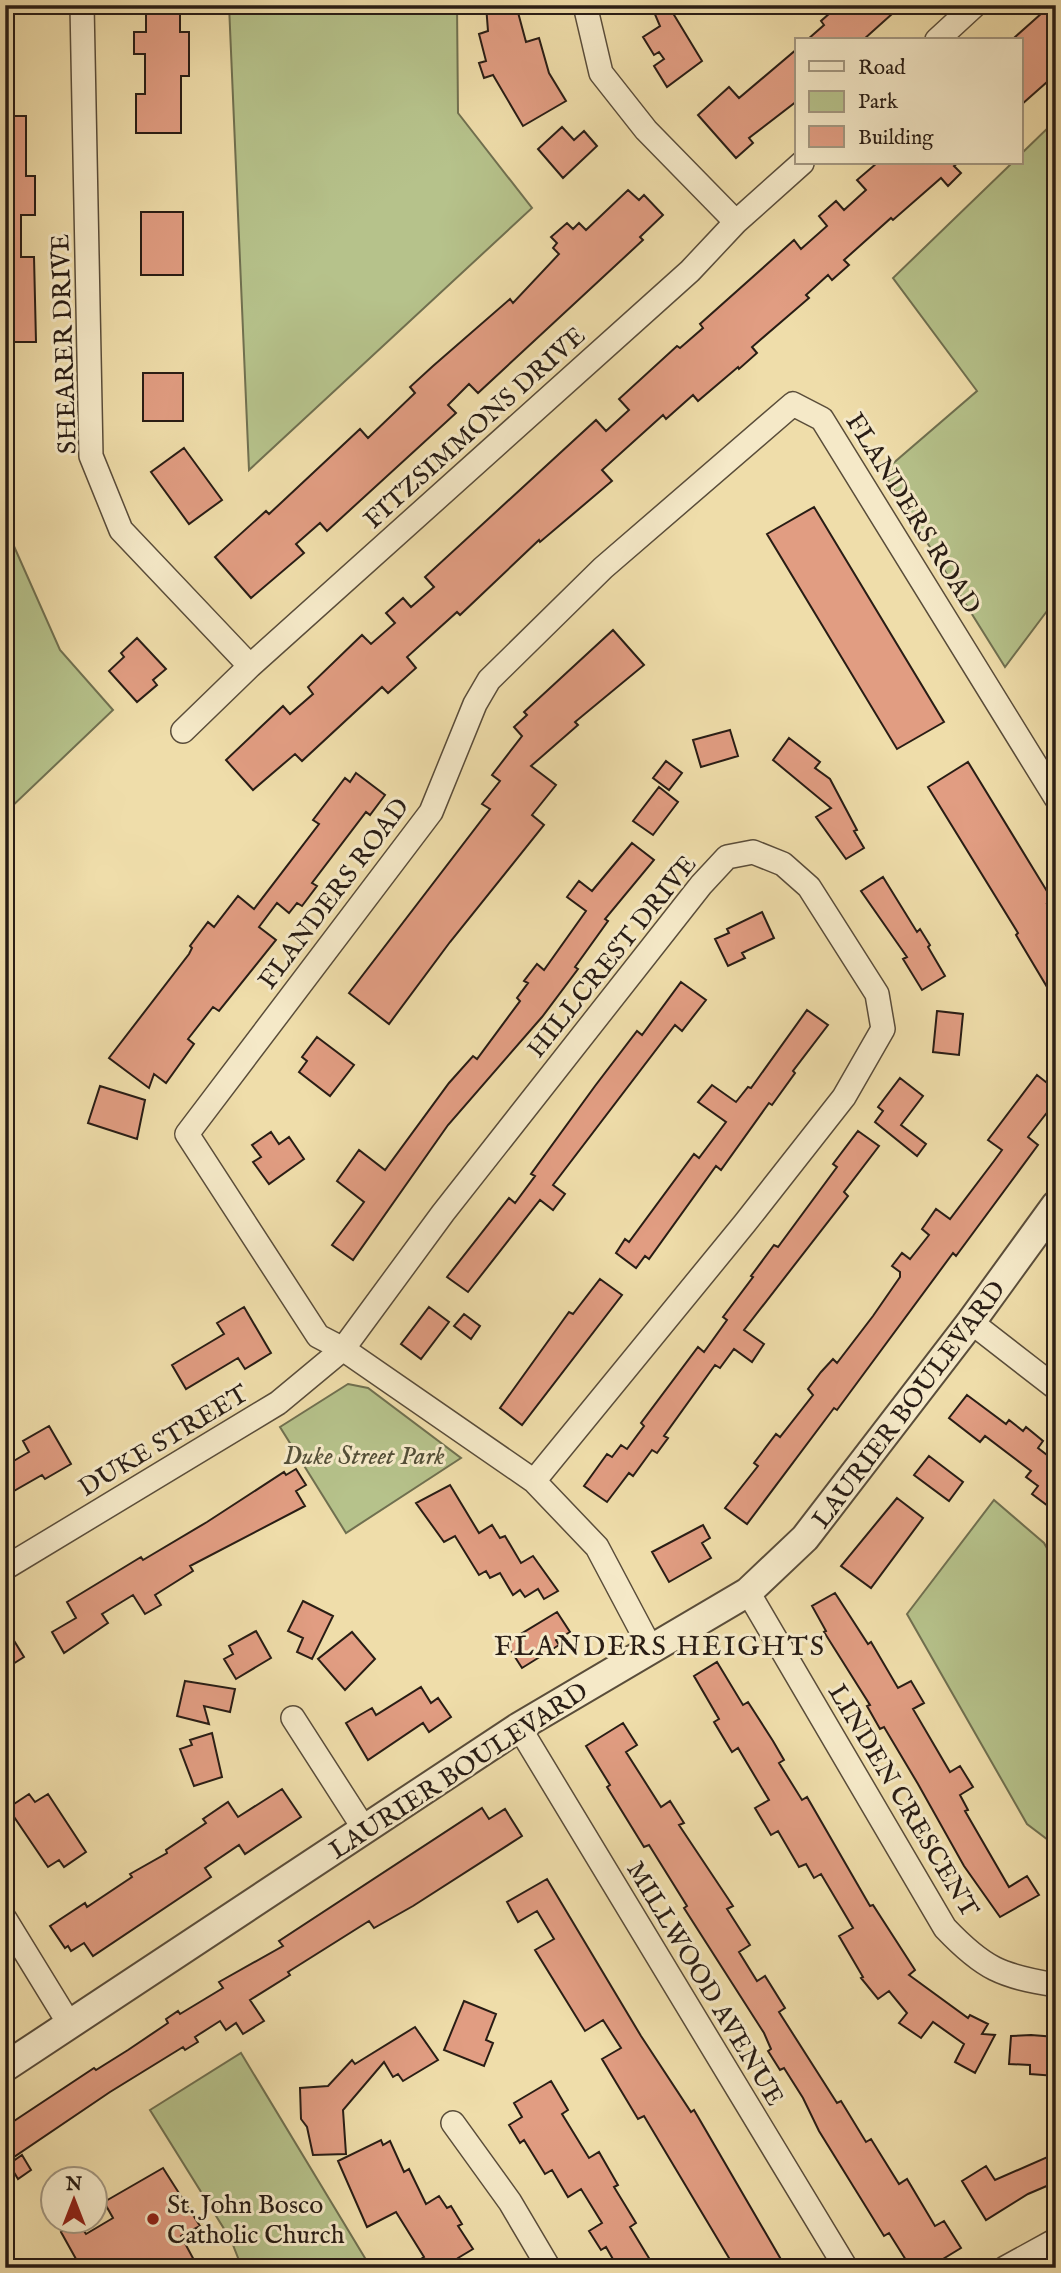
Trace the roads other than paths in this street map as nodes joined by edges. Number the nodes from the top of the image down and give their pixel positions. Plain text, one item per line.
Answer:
1 (82, 5) edge
2 (585, 5) edge
3 (975, 5) edge
4 (939, 38) edge
5 (801, 164) edge
6 (736, 222) junction
7 (250, 666) junction
8 (183, 731) dead end
9 (1056, 798) edge
10 (1056, 1205) edge
11 (971, 1322) junction
12 (342, 1349) junction
13 (1056, 1388) edge
14 (534, 1481) junction
15 (5, 1568) edge
16 (748, 1592) junction
17 (651, 1649) junction
18 (293, 1718) dead end
19 (519, 1727) junction
20 (363, 1827) junction
21 (5, 1919) edge
22 (1056, 1985) edge
23 (70, 2025) junction
24 (5, 2067) edge
25 (453, 2123) dead end
26 (1056, 2240) edge
27 (549, 2268) edge
28 (846, 2268) edge
29 (1005, 2268) edge

1 - 7 street, SHEARER DRIVE
2 - 6 street
3 - 4 street
5 - 6 street, FITZSIMMONS DRIVE
6 - 7 street, FITZSIMMONS DRIVE
7 - 8 street, FITZSIMMONS DRIVE
9 - 12 street, FLANDERS ROAD
10 - 11 street, LAURIER BOULEVARD
11 - 13 street
11 - 16 street, LAURIER BOULEVARD
12 - 14 street, FLANDERS ROAD
12 - 14 street, HILLCREST DRIVE
12 - 15 street, DUKE STREET
14 - 17 street, FLANDERS ROAD
16 - 17 street, LAURIER BOULEVARD
16 - 22 street, LINDEN CRESCENT
17 - 19 street, LAURIER BOULEVARD
18 - 20 street
19 - 20 street, LAURIER BOULEVARD
19 - 28 street, MILLWOOD AVENUE
20 - 23 street, LAURIER BOULEVARD
21 - 23 street
23 - 24 street, LAURIER BOULEVARD
25 - 27 street
26 - 29 street

